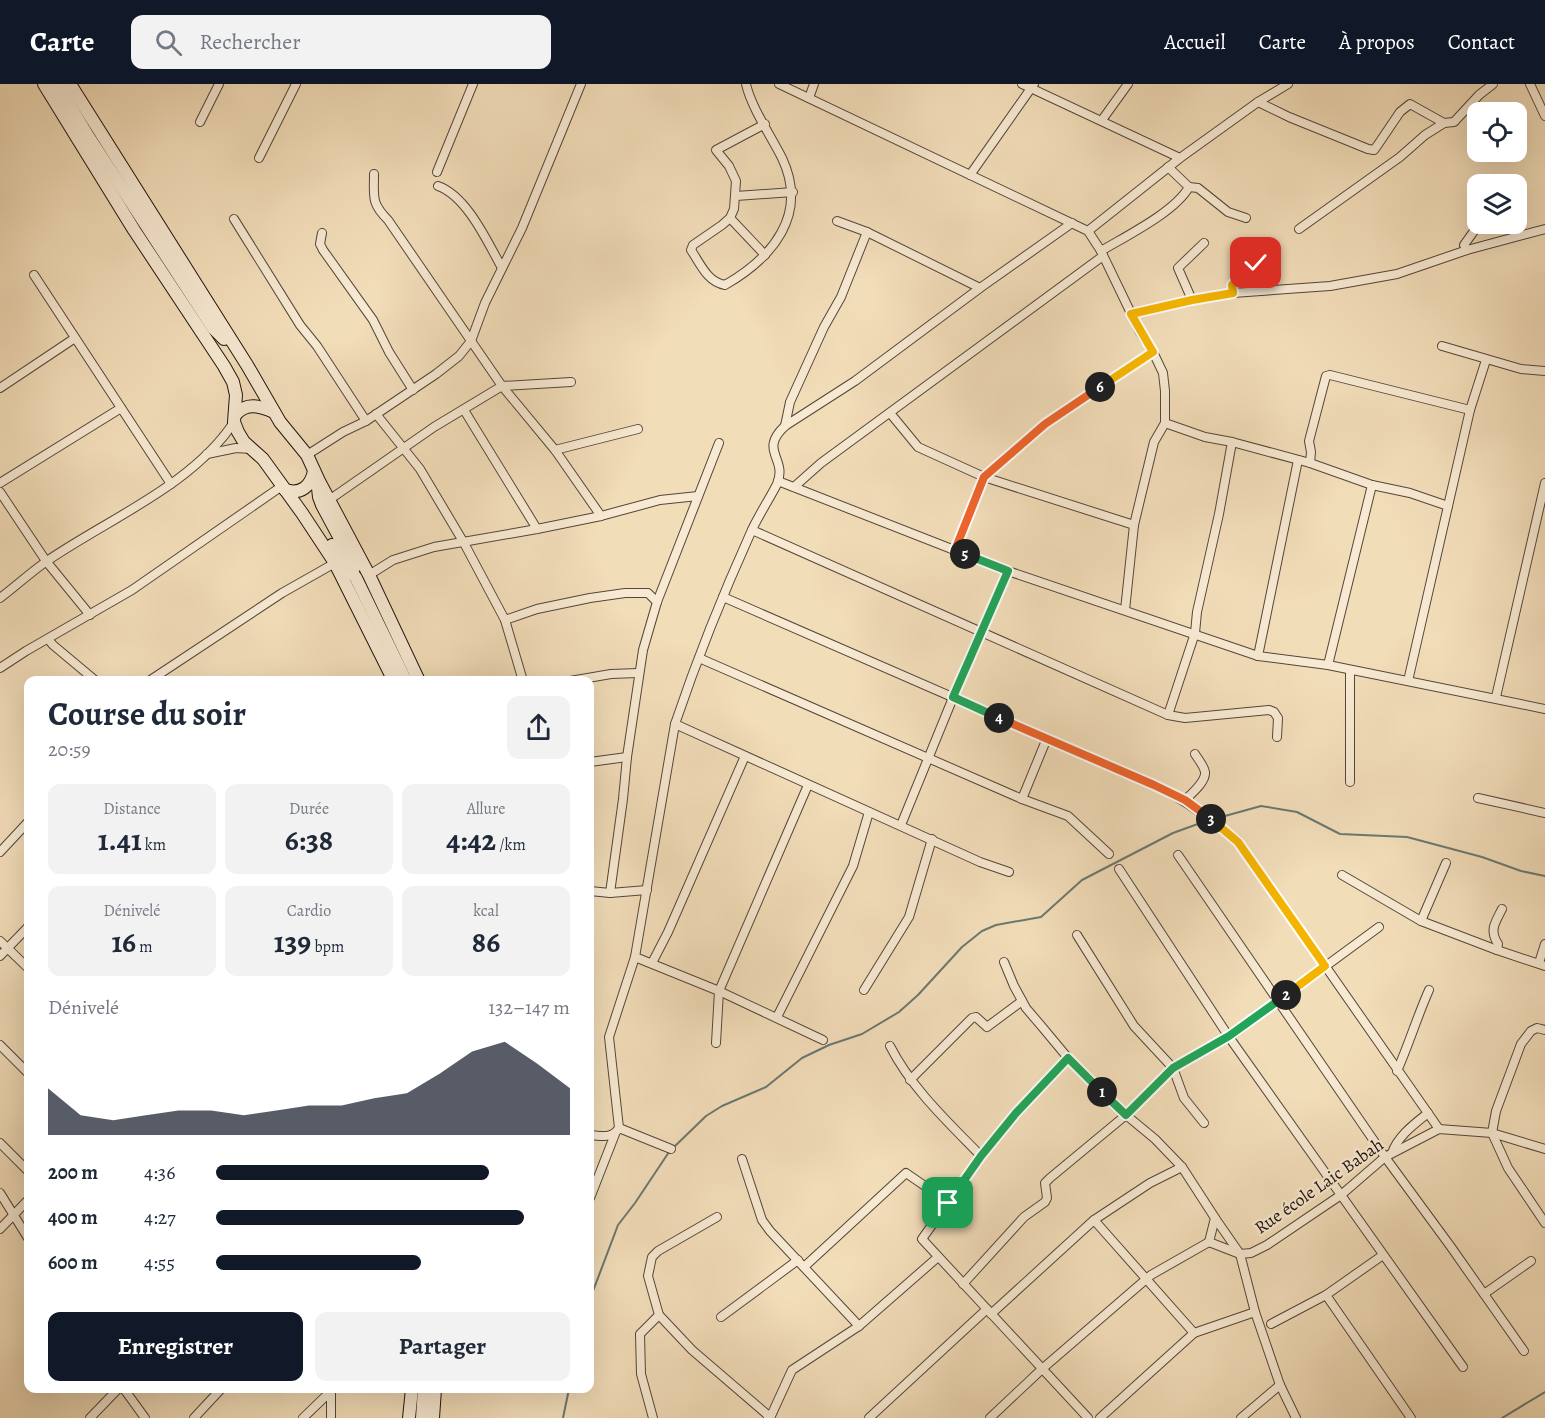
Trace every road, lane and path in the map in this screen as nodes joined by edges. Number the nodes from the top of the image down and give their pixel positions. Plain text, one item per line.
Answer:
1 (44, 84) edge
2 (57, 84) edge
3 (70, 84) edge
4 (219, 84) edge
5 (296, 84) edge
6 (473, 84) edge
7 (581, 84) edge
8 (746, 84) edge
9 (779, 84) edge
10 (814, 84) edge
11 (1022, 84) edge
12 (1128, 84) edge
13 (1288, 84) edge
14 (1493, 84) edge
15 (1530, 84) edge
16 (1033, 86) edge
17 (809, 98) junction
18 (1258, 102) junction
19 (1545, 116) edge
20 (1102, 120) junction
21 (200, 122) dead end
22 (1444, 123) junction
23 (765, 124) junction
24 (259, 158) dead end
25 (1180, 158) junction
26 (1168, 167) junction
27 (437, 172) dead end
28 (374, 174) dead end
29 (970, 175) junction
30 (438, 186) dead end
31 (1189, 187) junction
32 (793, 192) junction
33 (736, 196) junction
34 (730, 218) junction
35 (1246, 218) dead end
36 (234, 219) dead end
37 (837, 221) dead end
38 (1072, 223) junction
39 (1299, 229) dead end
40 (1545, 229) edge
41 (1088, 231) junction
42 (867, 232) junction
43 (322, 233) dead end
44 (1472, 234) edge
45 (1204, 243) dead end
46 (1467, 250) junction
47 (1261, 252) dead end
48 (1102, 253) junction
49 (765, 255) junction
50 (502, 268) junction
51 (33, 275) dead end
52 (980, 288) junction
53 (1233, 293) junction
54 (1192, 300) junction
55 (1131, 314) junction
56 (213, 328) junction
57 (75, 338) junction
58 (471, 341) junction
59 (1442, 346) dead end
60 (1153, 352) junction
61 (1486, 360) junction
62 (1545, 370) edge
63 (255, 379) junction
64 (233, 382) junction
65 (571, 382) dead end
66 (502, 386) junction
67 (0, 388) edge
68 (412, 390) junction
69 (121, 408) junction
70 (464, 410) junction
71 (1470, 410) junction
72 (273, 412) junction
73 (890, 413) junction
74 (376, 414) junction
75 (235, 418) junction
76 (366, 421) junction
77 (1165, 423) junction
78 (785, 426) junction
79 (638, 429) dead end
80 (1232, 442) junction
81 (719, 443) dead end
82 (253, 449) junction
83 (404, 449) junction
84 (555, 450) junction
85 (207, 454) junction
86 (307, 455) junction
87 (1298, 460) junction
88 (1310, 463) junction
89 (317, 476) junction
90 (984, 477) junction
91 (778, 481) junction
92 (0, 483) edge
93 (1545, 483) edge
94 (171, 484) junction
95 (1372, 485) junction
96 (794, 487) junction
97 (0, 492) edge
98 (286, 492) junction
99 (698, 496) junction
100 (329, 500) junction
101 (1448, 506) junction
102 (601, 516) junction
103 (1134, 525) junction
104 (537, 529) junction
105 (752, 530) junction
106 (464, 543) junction
107 (955, 550) junction
108 (46, 561) junction
109 (334, 563) junction
110 (1008, 571) junction
111 (369, 575) junction
112 (356, 578) junction
113 (723, 597) junction
114 (0, 598) edge
115 (657, 602) junction
116 (1125, 610) junction
117 (90, 615) junction
118 (505, 620) junction
119 (981, 632) junction
120 (1196, 633) junction
121 (48, 639) junction
122 (1258, 656) junction
123 (699, 658) junction
124 (1328, 665) junction
125 (0, 668) edge
126 (1350, 670) junction
127 (638, 673) junction
128 (90, 676) edge
129 (157, 676) edge
130 (391, 676) edge
131 (404, 676) edge
132 (417, 676) edge
133 (521, 676) edge
134 (594, 677) edge
135 (1408, 681) junction
136 (953, 697) junction
137 (1496, 697) junction
138 (1545, 709) edge
139 (1168, 715) junction
140 (675, 724) junction
141 (1277, 736) dead end
142 (1047, 738) junction
143 (1195, 754) dead end
144 (745, 756) junction
145 (627, 757) junction
146 (928, 758) junction
147 (594, 761) edge
148 (1350, 782) dead end
149 (808, 784) junction
150 (1478, 798) dead end
151 (1022, 799) junction
152 (1185, 800) junction
153 (868, 812) junction
154 (1545, 813) edge
155 (901, 825) junction
156 (24, 826) edge
157 (932, 839) junction
158 (0, 852) edge
159 (1109, 854) dead end
160 (1178, 855) dead end
161 (1446, 863) dead end
162 (1119, 869) dead end
163 (1009, 872) dead end
164 (1342, 876) dead end
165 (647, 890) junction
166 (594, 891) edge
167 (610, 892) junction
168 (1502, 909) dead end
169 (1421, 921) junction
170 (1379, 927) dead end
171 (24, 931) edge
172 (1077, 934) dead end
173 (0, 941) edge
174 (1545, 944) edge
175 (8, 948) junction
176 (1497, 950) junction
177 (0, 956) edge
178 (635, 957) junction
179 (1004, 962) dead end
180 (652, 963) junction
181 (24, 964) edge
182 (1542, 965) edge
183 (1325, 966) junction
184 (864, 990) dead end
185 (1429, 990) dead end
186 (719, 991) junction
187 (1022, 1001) junction
188 (1278, 1001) junction
189 (777, 1017) junction
190 (1545, 1030) edge
191 (1229, 1036) junction
192 (823, 1040) dead end
193 (716, 1043) dead end
194 (0, 1045) edge
195 (890, 1046) dead end
196 (1068, 1058) junction
197 (24, 1068) edge
198 (1173, 1068) junction
199 (1397, 1071) junction
200 (910, 1080) junction
201 (1428, 1113) junction
202 (1126, 1115) junction
203 (1204, 1123) dead end
204 (1438, 1129) junction
205 (617, 1131) junction
206 (1492, 1132) junction
207 (594, 1135) edge
208 (0, 1143) edge
209 (671, 1149) dead end
210 (1545, 1149) edge
211 (1388, 1155) junction
212 (981, 1156) junction
213 (742, 1159) dead end
214 (24, 1167) edge
215 (1182, 1167) junction
216 (594, 1188) edge
217 (0, 1193) edge
218 (1341, 1195) junction
219 (948, 1203) junction
220 (24, 1204) edge
221 (14, 1215) junction
222 (717, 1217) dead end
223 (1215, 1218) junction
224 (1094, 1220) junction
225 (1545, 1222) edge
226 (0, 1229) edge
227 (24, 1231) edge
228 (1209, 1242) junction
229 (1240, 1254) junction
230 (1383, 1255) junction
231 (938, 1257) junction
232 (1530, 1261) dead end
233 (801, 1264) junction
234 (1147, 1280) junction
235 (963, 1284) junction
236 (1484, 1294) junction
237 (1326, 1295) junction
238 (989, 1311) junction
239 (1255, 1312) junction
240 (659, 1315) junction
241 (721, 1317) dead end
242 (1271, 1324) dead end
243 (860, 1326) junction
244 (1194, 1333) junction
245 (1524, 1351) dead end
246 (1463, 1367) dead end
247 (1042, 1369) junction
248 (1280, 1385) junction
249 (114, 1393) edge
250 (127, 1393) edge
251 (217, 1393) edge
252 (328, 1393) edge
253 (331, 1393) edge
254 (412, 1393) edge
255 (424, 1393) edge
256 (435, 1393) edge
257 (90, 1418) edge
258 (145, 1418) edge
259 (194, 1418) edge
260 (303, 1418) edge
261 (331, 1418) edge
262 (409, 1418) edge
263 (422, 1418) edge
264 (433, 1418) edge
265 (653, 1418) edge
266 (769, 1418) edge
267 (869, 1418) edge
268 (990, 1418) edge
269 (1088, 1418) edge
270 (1100, 1418) edge
271 (1241, 1418) edge
272 (1296, 1418) edge
273 (1412, 1418) edge

1 - 64 main road
2 - 56 main road
3 - 63 main road
4 - 21 street
5 - 24 street
6 - 27 street
7 - 50 street
8 - 23 street
9 - 17 street
10 - 17 street
11 - 16 street
12 - 20 street
13 - 18 street
14 - 22 street
15 - 19 street
16 - 20 street
16 - 29 street
17 - 29 street
18 - 22 street
18 - 25 street
20 - 25 street
22 - 39 street
23 - 32 street
23 - 33 street
25 - 26 street
26 - 31 street
26 - 41 street
28 - 58 street
29 - 38 street
30 - 50 street
31 - 35 street
31 - 48 street
32 - 33 street
32 - 49 street
33 - 34 street
34 - 49 street
34 - 49 street
36 - 76 street
37 - 42 street
38 - 41 street
38 - 52 street
40 - 46 street
41 - 48 street
42 - 52 street
42 - 78 street
43 - 68 street
44 - 46 street
45 - 54 street
46 - 53 street
47 - 53 street
48 - 55 street
48 - 73 street
50 - 58 street
51 - 57 street
52 - 78 street
53 - 54 street
54 - 55 street
55 - 60 street
56 - 63 main road
56 - 64 main road
57 - 67 street
57 - 69 street
58 - 66 street
58 - 68 street
59 - 61 street
60 - 77 street
60 - 90 street
61 - 62 street
61 - 71 street
63 - 72 main road
64 - 75 main road
65 - 66 street
66 - 70 street
66 - 84 street
68 - 74 street
69 - 92 street
69 - 94 street
70 - 83 street
70 - 104 street
71 - 88 street
71 - 101 street
72 - 75 main road
72 - 86 main road
73 - 90 street
73 - 96 street
74 - 76 street
74 - 83 street
75 - 82 main road
75 - 85 street
76 - 86 street
77 - 80 street
77 - 103 street
78 - 91 street
79 - 84 street
80 - 87 street
80 - 120 street
81 - 99 street
82 - 85 street
82 - 98 main road
83 - 100 street
83 - 106 street
84 - 102 street
85 - 94 street
86 - 89 main road
87 - 88 street
87 - 122 street
88 - 95 street
89 - 98 main road
89 - 100 main road
89 - 112 main road
90 - 103 street
90 - 107 street
91 - 96 street
91 - 105 street
93 - 137 street
94 - 108 street
95 - 101 street
95 - 124 street
96 - 107 street
97 - 108 street
98 - 109 main road
98 - 112 main road
98 - 117 street
99 - 102 street
99 - 115 street
100 - 111 main road
101 - 135 street
102 - 104 street
103 - 116 street
104 - 106 street
105 - 113 street
105 - 119 street
106 - 111 street
106 - 118 street
107 - 110 street
108 - 114 street
108 - 117 street
109 - 129 street
109 - 130 main road
110 - 116 street
110 - 119 street
111 - 132 main road
112 - 131 main road
113 - 123 street
113 - 136 street
115 - 118 street
115 - 127 street
116 - 120 street
117 - 121 street
118 - 133 street
119 - 136 street
119 - 139 street
120 - 122 street
120 - 139 street
121 - 125 street
121 - 128 street
122 - 124 street
123 - 140 street
123 - 146 street
124 - 126 street
126 - 135 street
126 - 148 street
127 - 134 street
127 - 145 street
135 - 137 street
136 - 142 street
136 - 146 street
137 - 138 street
139 - 141 street
140 - 144 street
140 - 165 street
142 - 151 street
142 - 152 street
143 - 152 street
144 - 149 street
144 - 180 street
145 - 147 street
145 - 167 street
146 - 151 street
146 - 155 street
149 - 153 street
149 - 186 street
150 - 154 street
151 - 159 street
152 - 183 street
153 - 155 street
153 - 189 street
155 - 157 street
156 - 158 street
157 - 163 street
157 - 184 street
160 - 188 street
161 - 169 street
162 - 191 street
164 - 169 street
165 - 167 street
165 - 178 street
166 - 167 street
168 - 176 street
169 - 176 street
170 - 183 street
171 - 175 street
172 - 198 street
173 - 175 street
174 - 182 street
175 - 177 street
175 - 181 street
176 - 182 street
178 - 180 street
178 - 205 street
179 - 187 street
180 - 186 street
183 - 188 street
183 - 199 street
185 - 199 street
186 - 189 street
186 - 193 street
187 - 196 street
187 - 200 street
188 - 191 street
188 - 211 street
189 - 192 street
190 - 206 street
191 - 198 street
191 - 218 street
194 - 197 street
195 - 200 street
196 - 202 street
196 - 212 street
198 - 202 street
198 - 203 street
199 - 201 street
200 - 212 street
201 - 204 street
201 - 211 street
202 - 215 street
202 - 235 street
204 - 206 street
204 - 211 street, Rue école Laic Babah
205 - 207 street
205 - 209 street
205 - 216 street
206 - 210 street
206 - 225 street
208 - 214 street
211 - 218 street, Rue école Laic Babah
211 - 236 street
212 - 219 street
213 - 233 street
215 - 223 street
215 - 224 street
217 - 221 street
218 - 229 street, Rue école Laic Babah
218 - 230 street
219 - 231 street
219 - 233 street
220 - 221 street
221 - 226 street
221 - 227 street
222 - 240 street
223 - 228 street
223 - 229 street
224 - 234 street
224 - 238 street
228 - 229 street
228 - 234 street
229 - 239 street
230 - 237 street
230 - 246 street
231 - 235 street
231 - 243 street
232 - 236 street
233 - 241 street
233 - 243 street
234 - 244 street
234 - 247 street
235 - 238 street
236 - 245 street
237 - 242 street
237 - 273 street
238 - 247 street
238 - 267 street
239 - 244 street
239 - 248 street
240 - 265 street
240 - 266 street
243 - 266 street
244 - 270 street
247 - 268 street
247 - 269 street
248 - 271 street
248 - 272 street
249 - 257 street
250 - 258 street
251 - 259 street
252 - 260 street
253 - 261 street
254 - 262 main road
255 - 263 main road
256 - 264 main road

